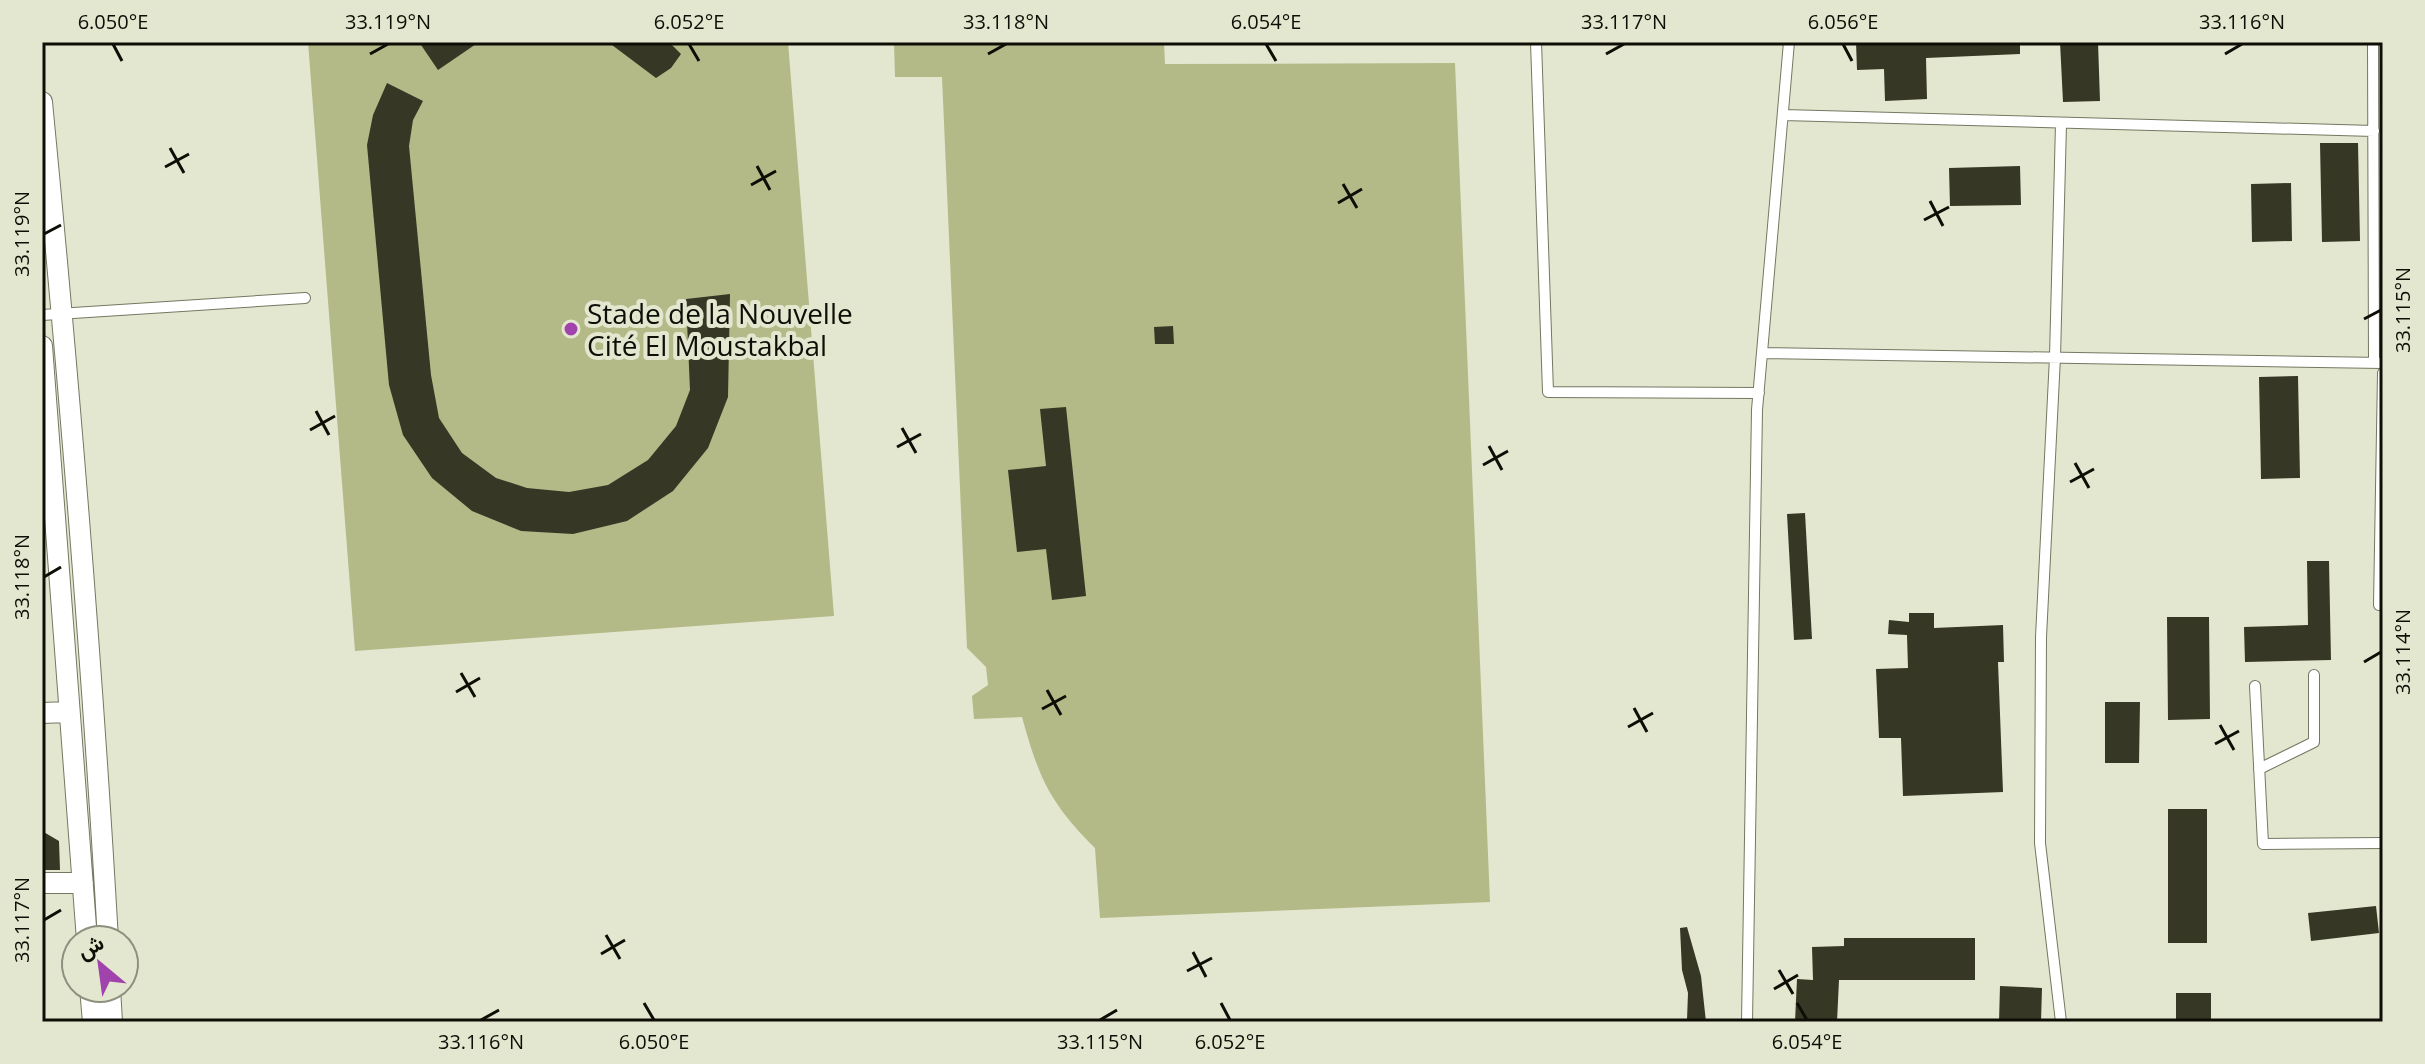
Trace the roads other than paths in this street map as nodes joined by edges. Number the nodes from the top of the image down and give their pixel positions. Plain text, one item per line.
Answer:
1 (1536, 42) edge
2 (1789, 42) edge
3 (2373, 42) edge
4 (42, 102) edge
5 (1783, 115) junction
6 (2061, 124) junction
7 (2374, 131) junction
8 (305, 298) dead end
9 (52, 314) edge
10 (42, 346) edge
11 (1762, 353) junction
12 (2055, 357) junction
13 (2379, 362) edge
14 (2383, 373) edge
15 (1759, 393) junction
16 (45, 423) edge
17 (49, 543) edge
18 (2379, 605) dead end
19 (2314, 675) dead end
20 (2255, 686) dead end
21 (69, 712) junction
22 (42, 713) edge
23 (2259, 769) junction
24 (2383, 843) edge
25 (42, 883) edge
26 (83, 883) junction
27 (86, 924) edge
28 (107, 924) edge
29 (1747, 1022) edge
30 (2061, 1022) edge

1 - 15 lane
2 - 5 lane
3 - 7 lane
4 - 9 street
5 - 6 lane
5 - 11 lane
6 - 7 lane
6 - 12 lane
7 - 13 lane
8 - 9 lane
9 - 28 street
10 - 16 street
11 - 12 lane
11 - 15 lane
12 - 13 lane
12 - 30 lane
14 - 18 lane
15 - 29 lane
16 - 17 street
17 - 21 street
19 - 23 lane
20 - 23 lane
21 - 22 street
21 - 26 street
23 - 24 lane
25 - 26 street
26 - 27 street

